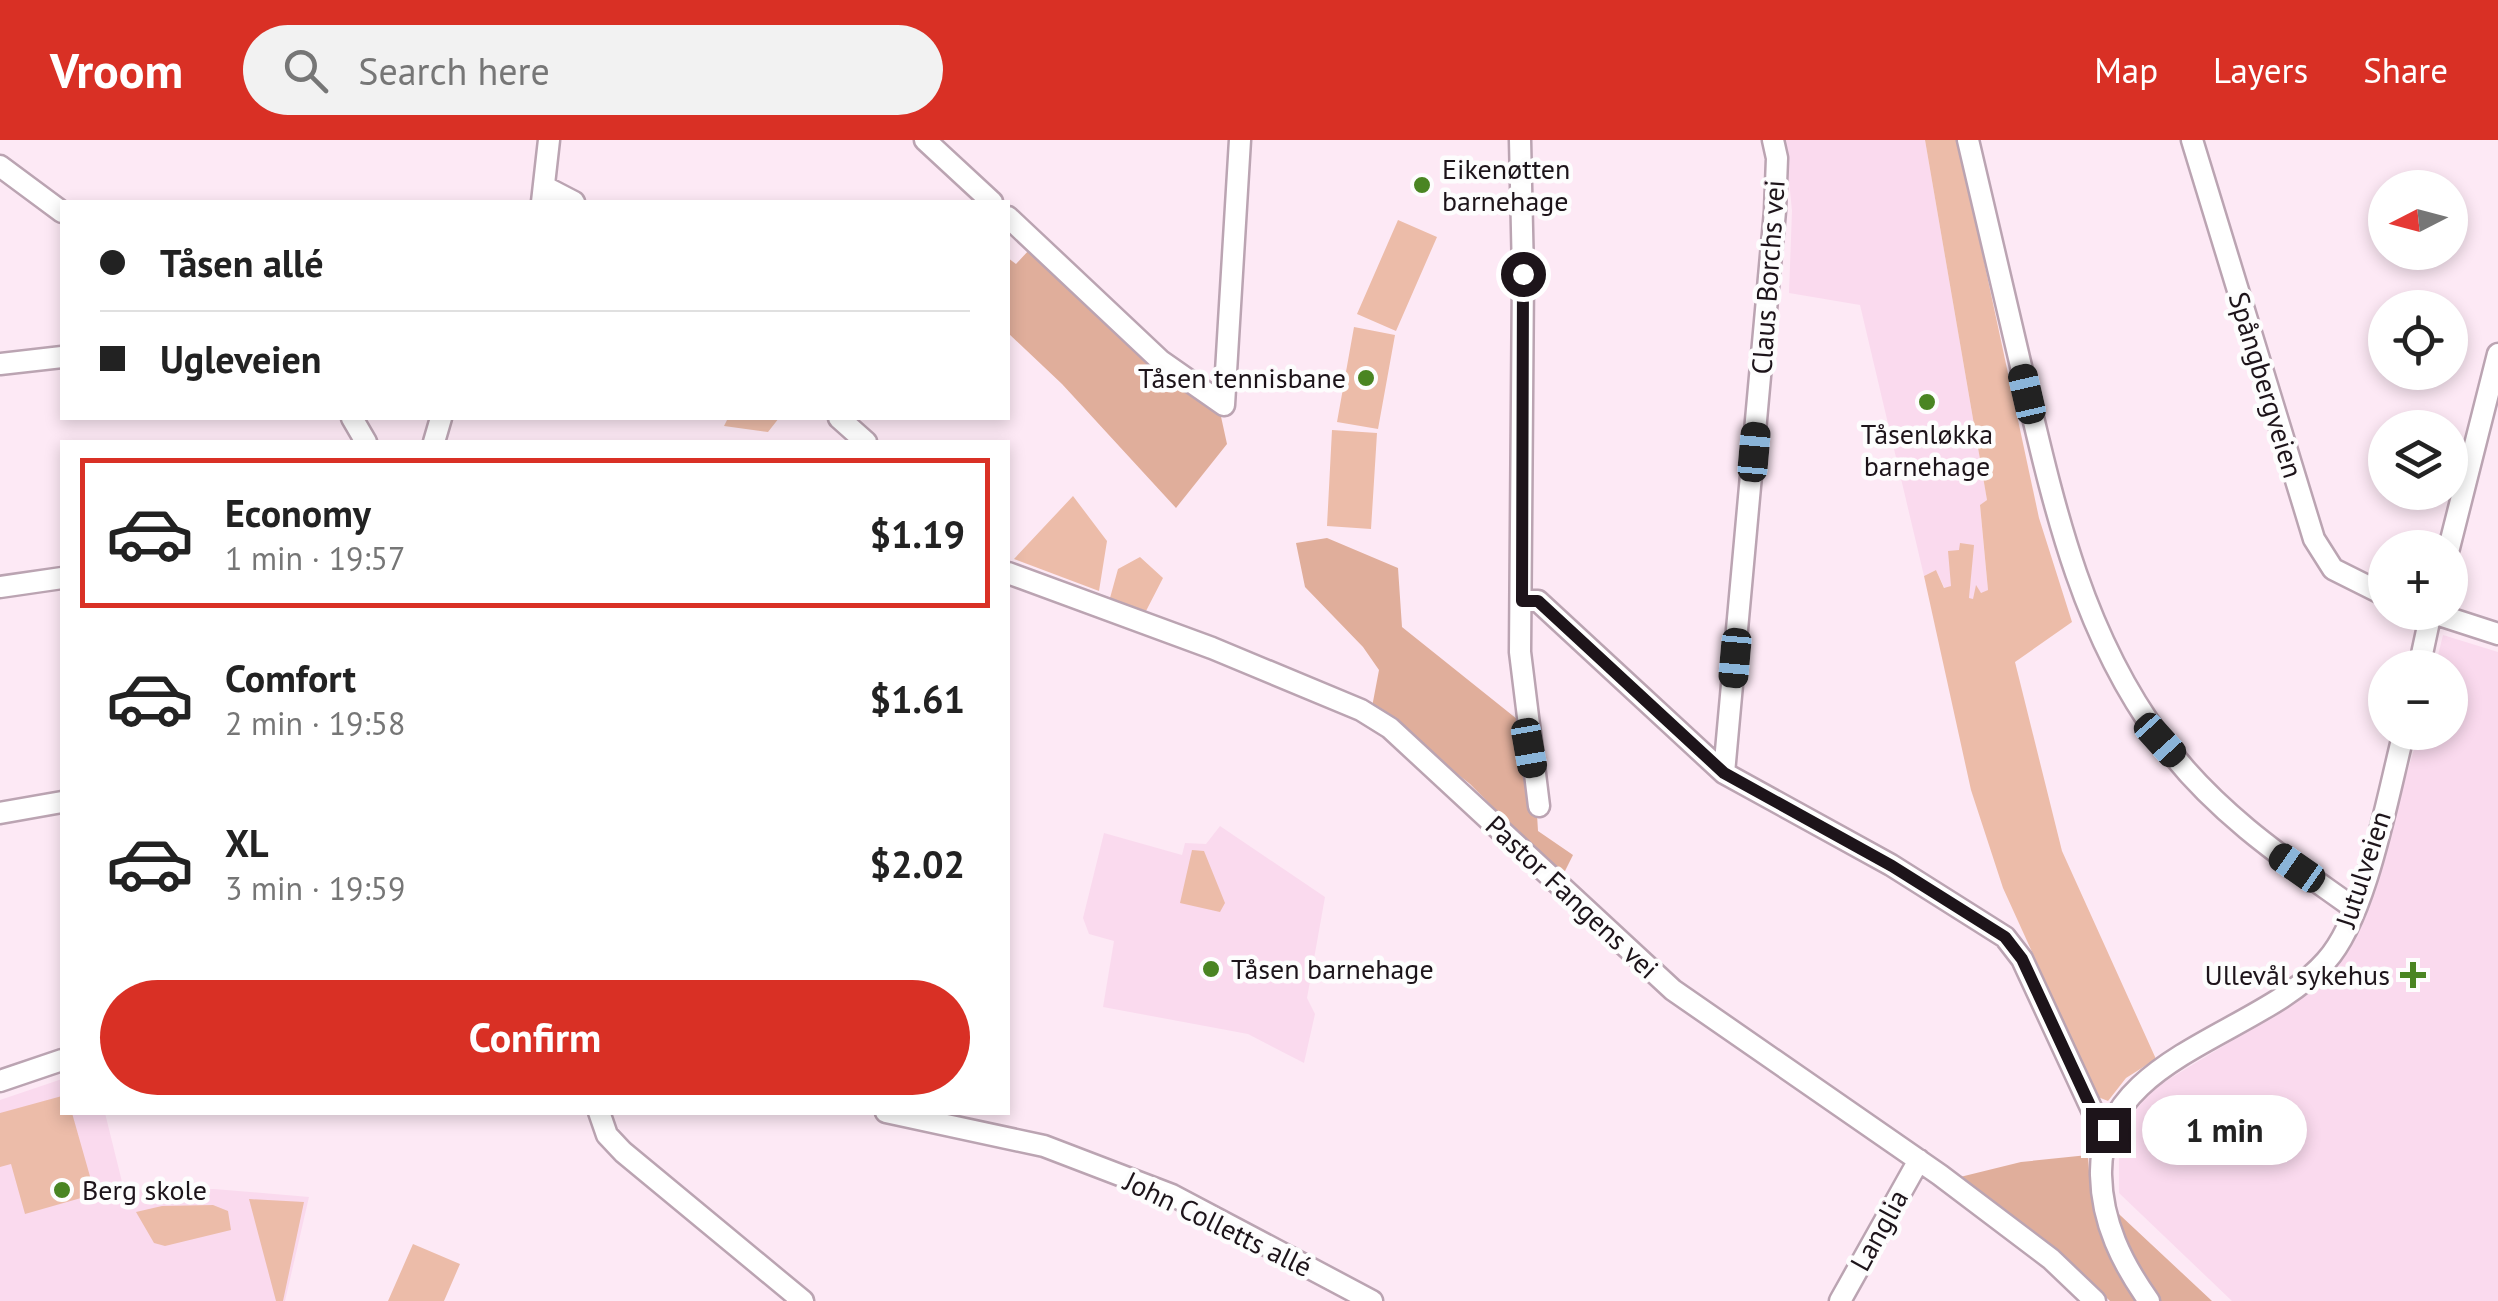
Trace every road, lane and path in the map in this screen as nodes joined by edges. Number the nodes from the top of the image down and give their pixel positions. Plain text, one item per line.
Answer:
1 (549, 140) edge
2 (925, 140) edge
3 (1240, 140) edge
4 (1520, 140) edge
5 (1772, 140) edge
6 (1968, 140) edge
7 (2192, 140) edge
8 (0, 166) edge
9 (544, 195) edge
10 (990, 200) edge
11 (60, 211) edge
12 (1010, 219) edge
13 (2498, 354) edge
14 (60, 357) edge
15 (0, 364) edge
16 (841, 420) edge
17 (864, 440) edge
18 (2454, 530) edge
19 (1010, 575) edge
20 (60, 578) edge
21 (2368, 586) edge
22 (0, 587) edge
23 (1522, 601) junction
24 (2468, 625) edge
25 (2498, 634) edge
26 (2399, 750) edge
27 (1724, 773) junction
28 (60, 802) edge
29 (1539, 806) dead end
30 (0, 813) edge
31 (2354, 908) junction
32 (60, 1061) edge
33 (0, 1081) edge
34 (601, 1115) edge
35 (900, 1115) edge
36 (2108, 1130) junction
37 (1918, 1160) junction
38 (802, 1301) edge
39 (1372, 1301) edge
40 (1840, 1301) edge
41 (2095, 1301) edge
42 (2149, 1301) edge

1 - 9 street
2 - 10 street
3 - 12 street
4 - 23 street
5 - 27 street, Claus Borchs vei
6 - 31 street
7 - 21 street, Spångbergveien
8 - 11 street
13 - 18 street
14 - 15 street
16 - 17 street
19 - 37 street, Pastor Fangens vei
20 - 22 street
23 - 27 street
23 - 29 street
24 - 25 street
26 - 31 street, Jutulveien
27 - 36 street
28 - 30 street
31 - 36 street, Jutulveien
32 - 33 street
34 - 38 street
35 - 39 street, John Colletts allé
36 - 42 street, Jutulveien
37 - 40 street, Langlia
37 - 41 street, Pastor Fangens vei

